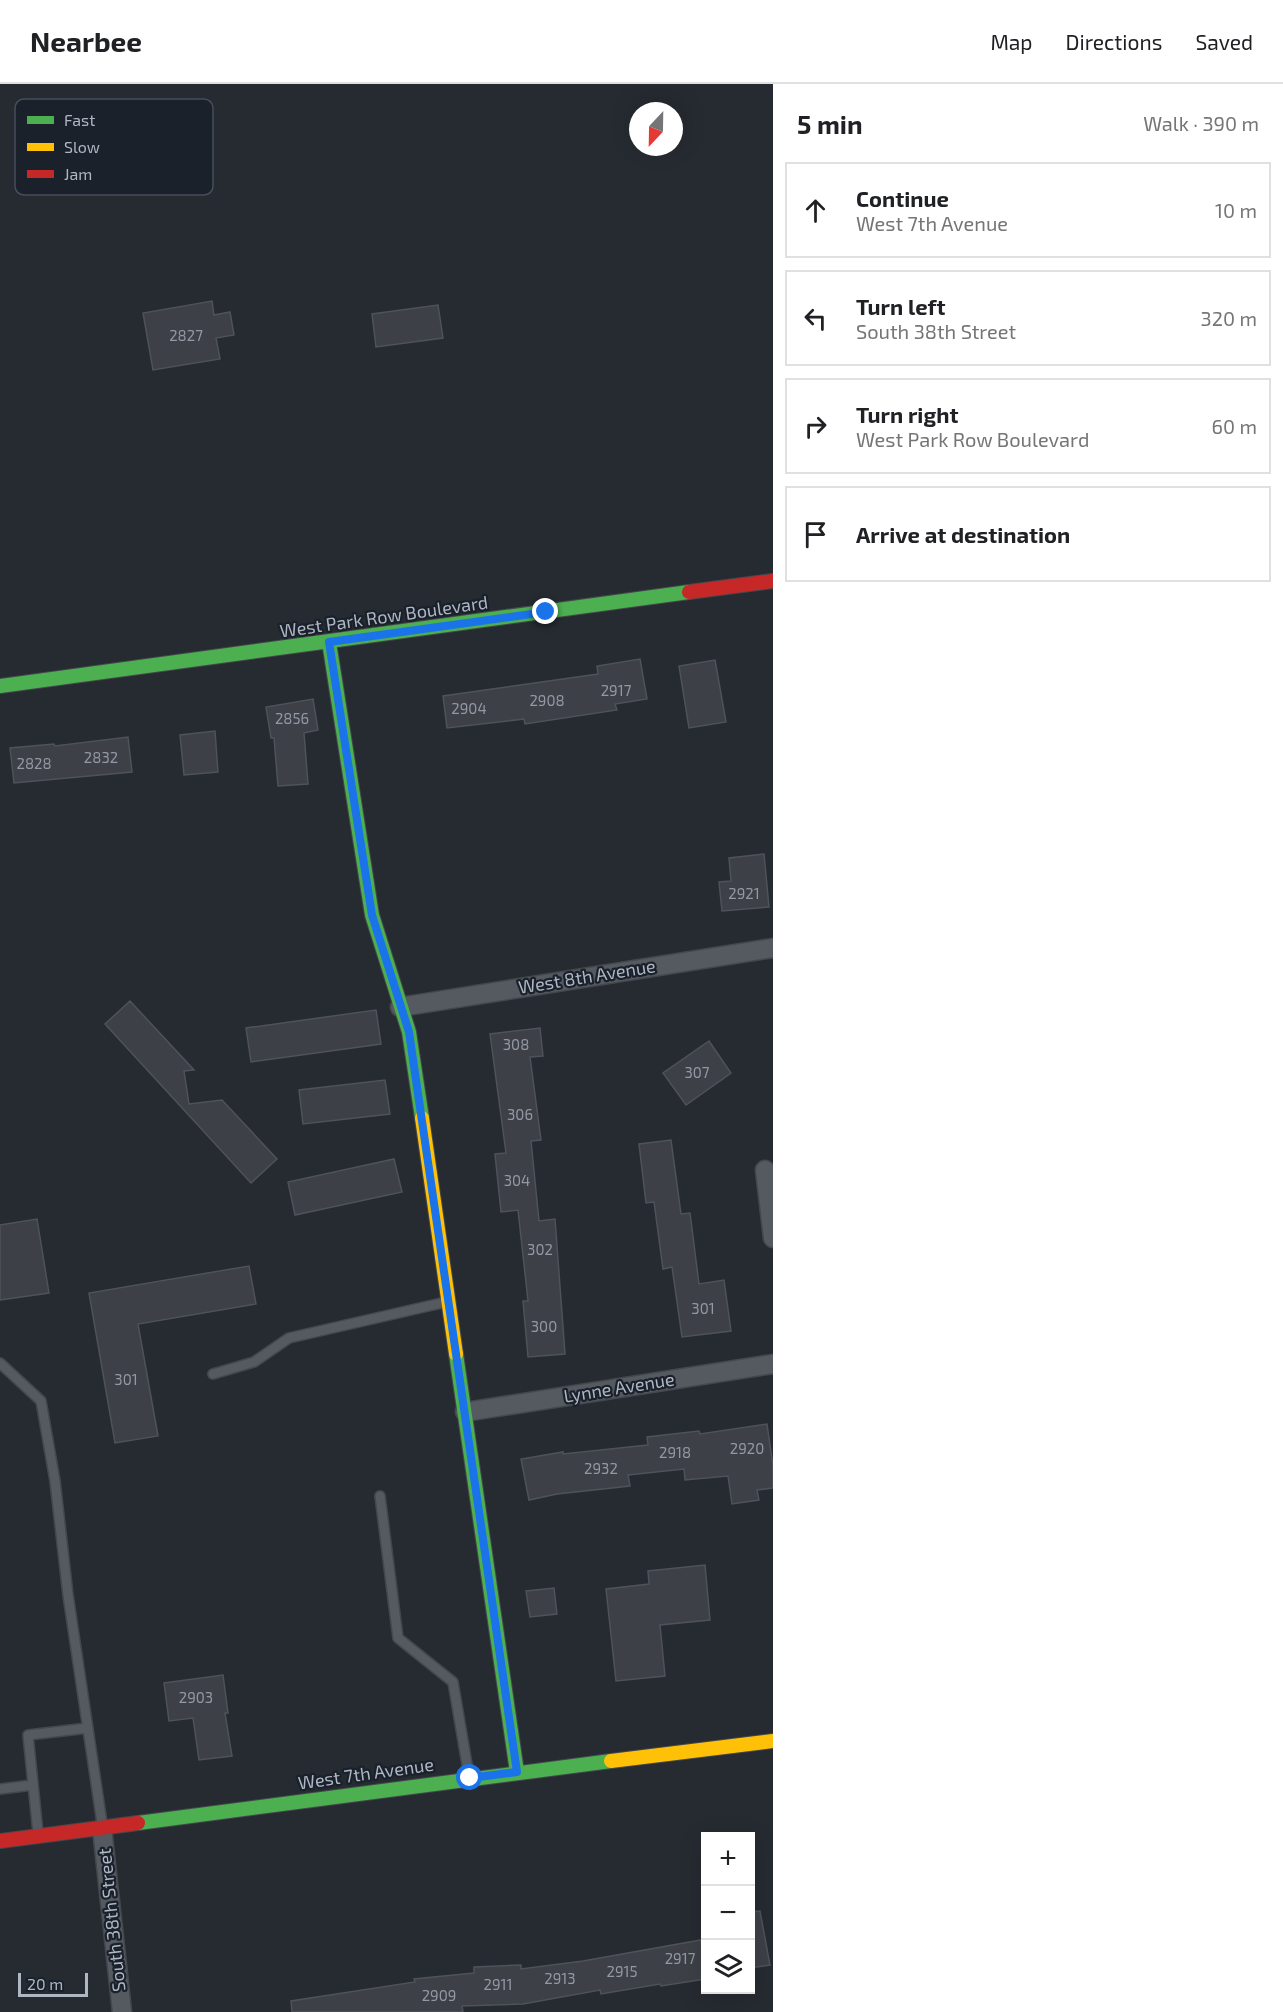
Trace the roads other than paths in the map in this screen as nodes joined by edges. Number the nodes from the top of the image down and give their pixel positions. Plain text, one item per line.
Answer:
1 (773, 581) edge
2 (329, 642) junction
3 (0, 686) edge
4 (773, 948) edge
5 (400, 1007) junction
6 (765, 1170) dead end
7 (773, 1238) edge
8 (448, 1301) junction
9 (0, 1363) edge
10 (773, 1364) edge
11 (213, 1374) dead end
12 (465, 1412) junction
13 (380, 1496) dead end
14 (88, 1728) junction
15 (773, 1741) edge
16 (517, 1772) junction
17 (470, 1778) junction
18 (33, 1785) junction
19 (0, 1789) edge
20 (102, 1828) junction
21 (39, 1837) junction
22 (0, 1841) edge
23 (122, 2012) edge

1 - 2 street, West Park Row Boulevard
2 - 3 street, West Park Row Boulevard
2 - 5 street
4 - 5 street, West 8th Avenue
5 - 8 street
6 - 7 street
8 - 11 lane
8 - 12 street
9 - 14 lane
10 - 12 street, Lynne Avenue
12 - 16 street
13 - 17 lane
14 - 18 lane
14 - 20 lane
15 - 16 street, West 7th Avenue
16 - 17 street, West 7th Avenue
17 - 20 street, West 7th Avenue
18 - 19 lane
18 - 21 lane
20 - 21 street, West 7th Avenue
20 - 23 street, South 38th Street
21 - 22 street, West 7th Avenue

